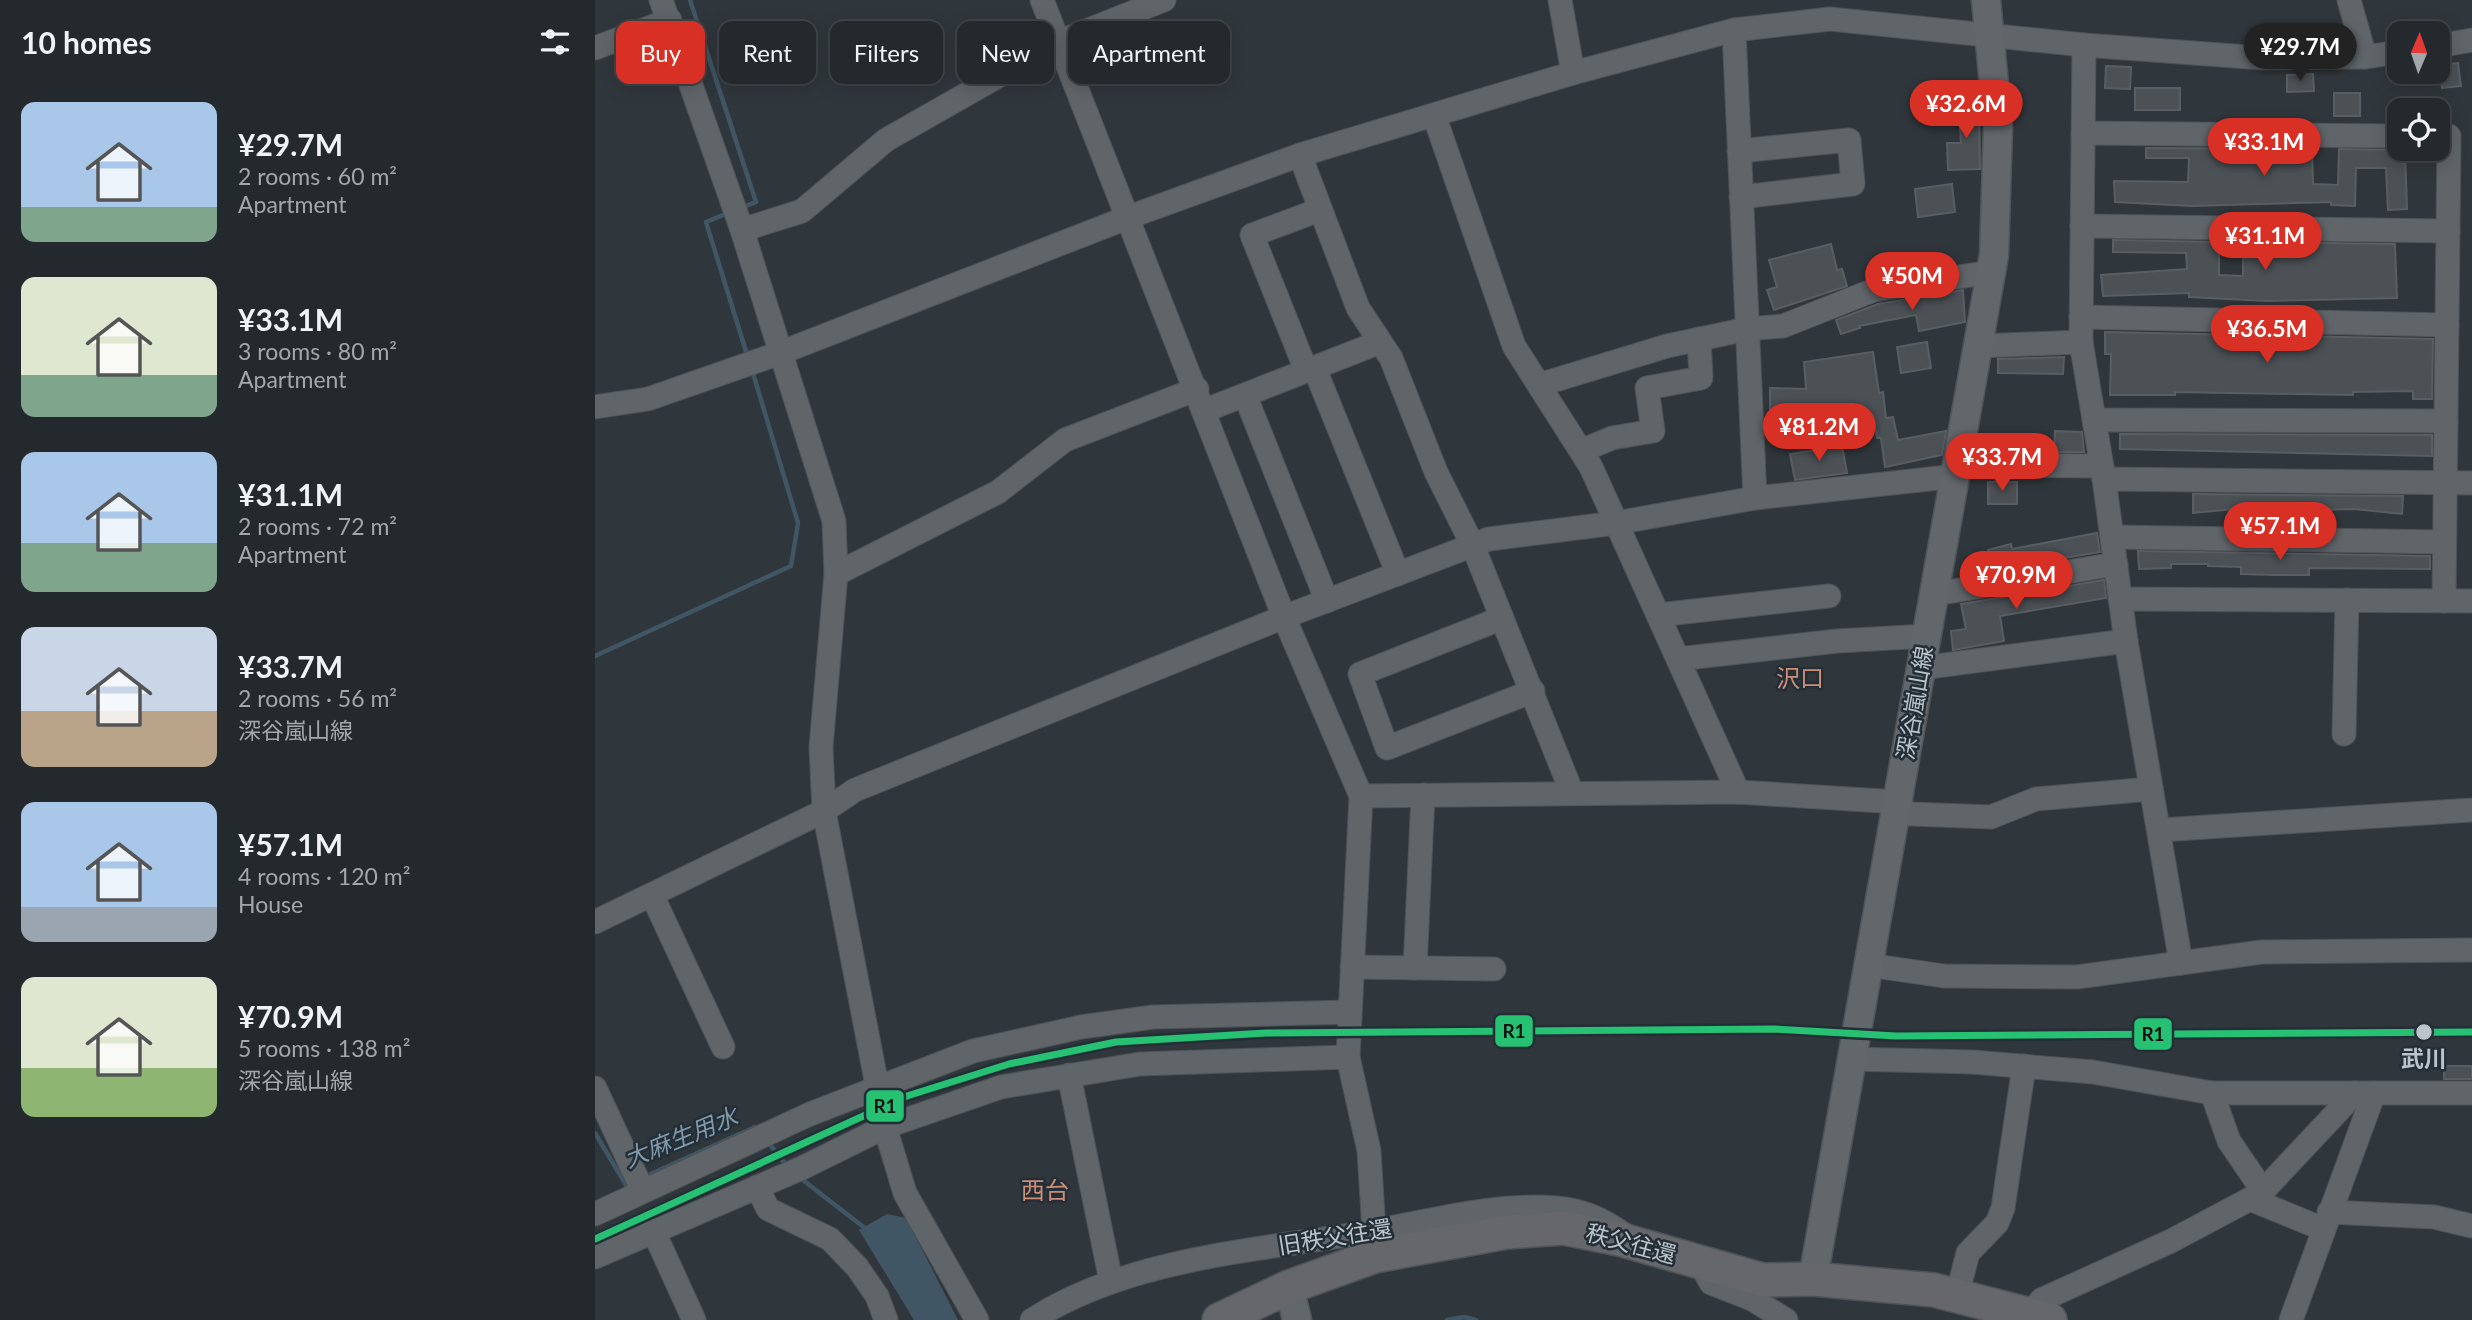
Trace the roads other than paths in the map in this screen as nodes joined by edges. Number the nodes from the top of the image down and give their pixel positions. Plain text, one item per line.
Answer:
1 (1042, 0) edge
2 (1164, 0) edge
3 (1560, 0) edge
4 (1986, 0) edge
5 (2349, 0) edge
6 (665, 10) edge
7 (1734, 30) junction
8 (1989, 33) junction
9 (2472, 40) edge
10 (1058, 42) junction
11 (2450, 44) edge
12 (2084, 45) junction
13 (595, 48) edge
14 (2387, 54) edge
15 (2365, 57) junction
16 (1573, 73) junction
17 (1434, 115) junction
18 (2083, 133) junction
19 (2387, 136) edge
20 (1739, 150) junction
21 (1300, 155) junction
22 (2449, 161) edge
23 (1741, 197) junction
24 (1319, 210) junction
25 (1129, 217) junction
26 (2082, 226) junction
27 (742, 230) junction
28 (2448, 231) junction
29 (1991, 272) junction
30 (2081, 317) junction
31 (2447, 325) junction
32 (1747, 329) junction
33 (1699, 339) junction
34 (1380, 342) junction
35 (2081, 342) junction
36 (1980, 346) junction
37 (781, 353) junction
38 (1310, 368) junction
39 (1539, 385) junction
40 (1245, 395) junction
41 (1202, 400) junction
42 (595, 407) edge
43 (2094, 420) junction
44 (2446, 421) junction
45 (1581, 451) junction
46 (1958, 470) junction
47 (2103, 472) junction
48 (2445, 483) junction
49 (2472, 483) edge
50 (1755, 498) junction
51 (1616, 523) junction
52 (2112, 537) junction
53 (2444, 541) junction
54 (1473, 545) junction
55 (2116, 564) junction
56 (836, 573) junction
57 (1398, 574) junction
58 (1935, 594) junction
59 (1829, 596) dead end
60 (2120, 599) junction
61 (2347, 600) junction
62 (1327, 601) junction
63 (2444, 601) junction
64 (2472, 601) edge
65 (1658, 615) junction
66 (1285, 617) junction
67 (1502, 618) junction
68 (1927, 636) junction
69 (2126, 641) junction
70 (1678, 659) junction
71 (1921, 668) junction
72 (1533, 691) junction
73 (2344, 734) dead end
74 (2151, 789) junction
75 (1738, 792) junction
76 (1573, 793) junction
77 (1423, 795) junction
78 (1361, 796) junction
79 (1897, 807) junction
80 (2472, 810) edge
81 (824, 811) junction
82 (2161, 830) junction
83 (652, 895) junction
84 (595, 922) edge
85 (2472, 950) edge
86 (2181, 962) junction
87 (1868, 965) junction
88 (1352, 967) junction
89 (1415, 968) junction
90 (1493, 969) dead end
91 (1349, 1012) junction
92 (723, 1047) dead end
93 (1347, 1058) junction
94 (1851, 1059) junction
95 (2024, 1066) junction
96 (1069, 1075) junction
97 (878, 1087) junction
98 (595, 1088) edge
99 (2211, 1093) junction
100 (2365, 1093) junction
101 (2472, 1093) edge
102 (885, 1127) junction
103 (639, 1183) junction
104 (757, 1187) junction
105 (2256, 1195) junction
106 (595, 1214) edge
107 (2326, 1221) junction
108 (2472, 1226) edge
109 (653, 1230) junction
110 (1374, 1231) junction
111 (1640, 1245) junction
112 (1263, 1249) junction
113 (595, 1257) edge
114 (1700, 1263) junction
115 (1335, 1269) junction
116 (1812, 1279) junction
117 (1111, 1281) junction
118 (1289, 1287) junction
119 (1957, 1295) junction
120 (2041, 1317) edge
121 (694, 1320) edge
122 (886, 1320) edge
123 (977, 1320) edge
124 (1032, 1320) edge
125 (1219, 1320) edge
126 (1297, 1320) edge
127 (1786, 1320) edge
128 (2291, 1320) edge

1 - 10 street
2 - 10 street
3 - 16 street
4 - 8 main road, 深谷嵐山線
5 - 15 street
6 - 13 street
6 - 27 street
7 - 8 street
7 - 16 street
7 - 20 street
8 - 12 street
8 - 29 main road, 深谷嵐山線
9 - 11 street
10 - 25 street
10 - 27 street
12 - 15 street
12 - 18 street
14 - 15 street
16 - 17 street
17 - 21 street
17 - 39 street
18 - 19 street
18 - 26 street
20 - 23 street
20 - 23 street
21 - 24 street
21 - 25 street
22 - 28 street
23 - 32 street
24 - 34 street
24 - 38 street
25 - 37 street
25 - 41 street
26 - 28 street
26 - 30 street
27 - 37 street
28 - 31 street
29 - 32 street
29 - 36 main road, 深谷嵐山線
30 - 31 street
30 - 35 street
31 - 44 street
32 - 33 street
32 - 50 street
33 - 39 street
33 - 45 street
34 - 38 street
34 - 54 street
35 - 36 street
35 - 43 street
36 - 46 main road, 深谷嵐山線
37 - 42 street
37 - 56 street
38 - 40 street
38 - 57 street
39 - 45 street
40 - 41 street
40 - 62 street
41 - 56 street
41 - 66 street
43 - 44 street
43 - 47 street
44 - 48 street
45 - 51 street
46 - 47 street
46 - 50 street
46 - 58 main road, 深谷嵐山線
47 - 48 street
47 - 52 street
48 - 49 street
48 - 53 street
50 - 51 street
51 - 54 street
51 - 65 street
52 - 53 street
52 - 55 street
53 - 63 street
54 - 57 street
54 - 67 street
55 - 58 street
55 - 60 street
56 - 81 street
57 - 62 street
58 - 68 main road, 深谷嵐山線
59 - 65 street
60 - 61 street
60 - 69 street
61 - 63 street
61 - 73 street
62 - 66 street
63 - 64 street
65 - 70 street
66 - 78 street
66 - 81 street
67 - 72 street
67 - 72 street
68 - 70 street
68 - 71 main road, 深谷嵐山線
69 - 71 street
69 - 74 street
70 - 75 street
71 - 79 main road, 深谷嵐山線
72 - 76 street
74 - 79 street
74 - 82 street
75 - 76 street
75 - 79 street
76 - 77 street
77 - 78 street
77 - 89 street
78 - 88 street
79 - 87 main road, 深谷嵐山線
80 - 82 street
81 - 83 street
81 - 97 street
82 - 86 street
83 - 84 street
83 - 92 street
85 - 86 street
86 - 87 street
87 - 94 main road, 深谷嵐山線
88 - 89 street
88 - 91 street
89 - 90 street
91 - 93 street
91 - 97 street
93 - 96 street
93 - 110 street
94 - 95 street
94 - 116 main road, 深谷嵐山線
95 - 99 street
95 - 119 street
96 - 102 street
96 - 117 street
97 - 102 street
97 - 103 street
98 - 103 street
99 - 100 street
99 - 105 street
100 - 101 street
100 - 105 street
100 - 107 street
102 - 104 street
102 - 123 street
103 - 106 street
104 - 109 street
104 - 122 street
105 - 107 street
105 - 120 street
107 - 108 street
107 - 128 street
109 - 113 street
109 - 121 street
110 - 111 street, 旧秩父往還
110 - 112 street, 旧秩父往還
111 - 114 highway, 秩父往還
111 - 115 highway, 秩父往還
112 - 115 street
112 - 117 street, 旧秩父往還
114 - 116 highway, 秩父往還
114 - 127 street
115 - 118 highway, 秩父往還
116 - 119 highway, 秩父往還
117 - 124 street, 旧秩父往還
118 - 125 highway, 秩父往還
118 - 126 main road
119 - 120 highway, 秩父往還

